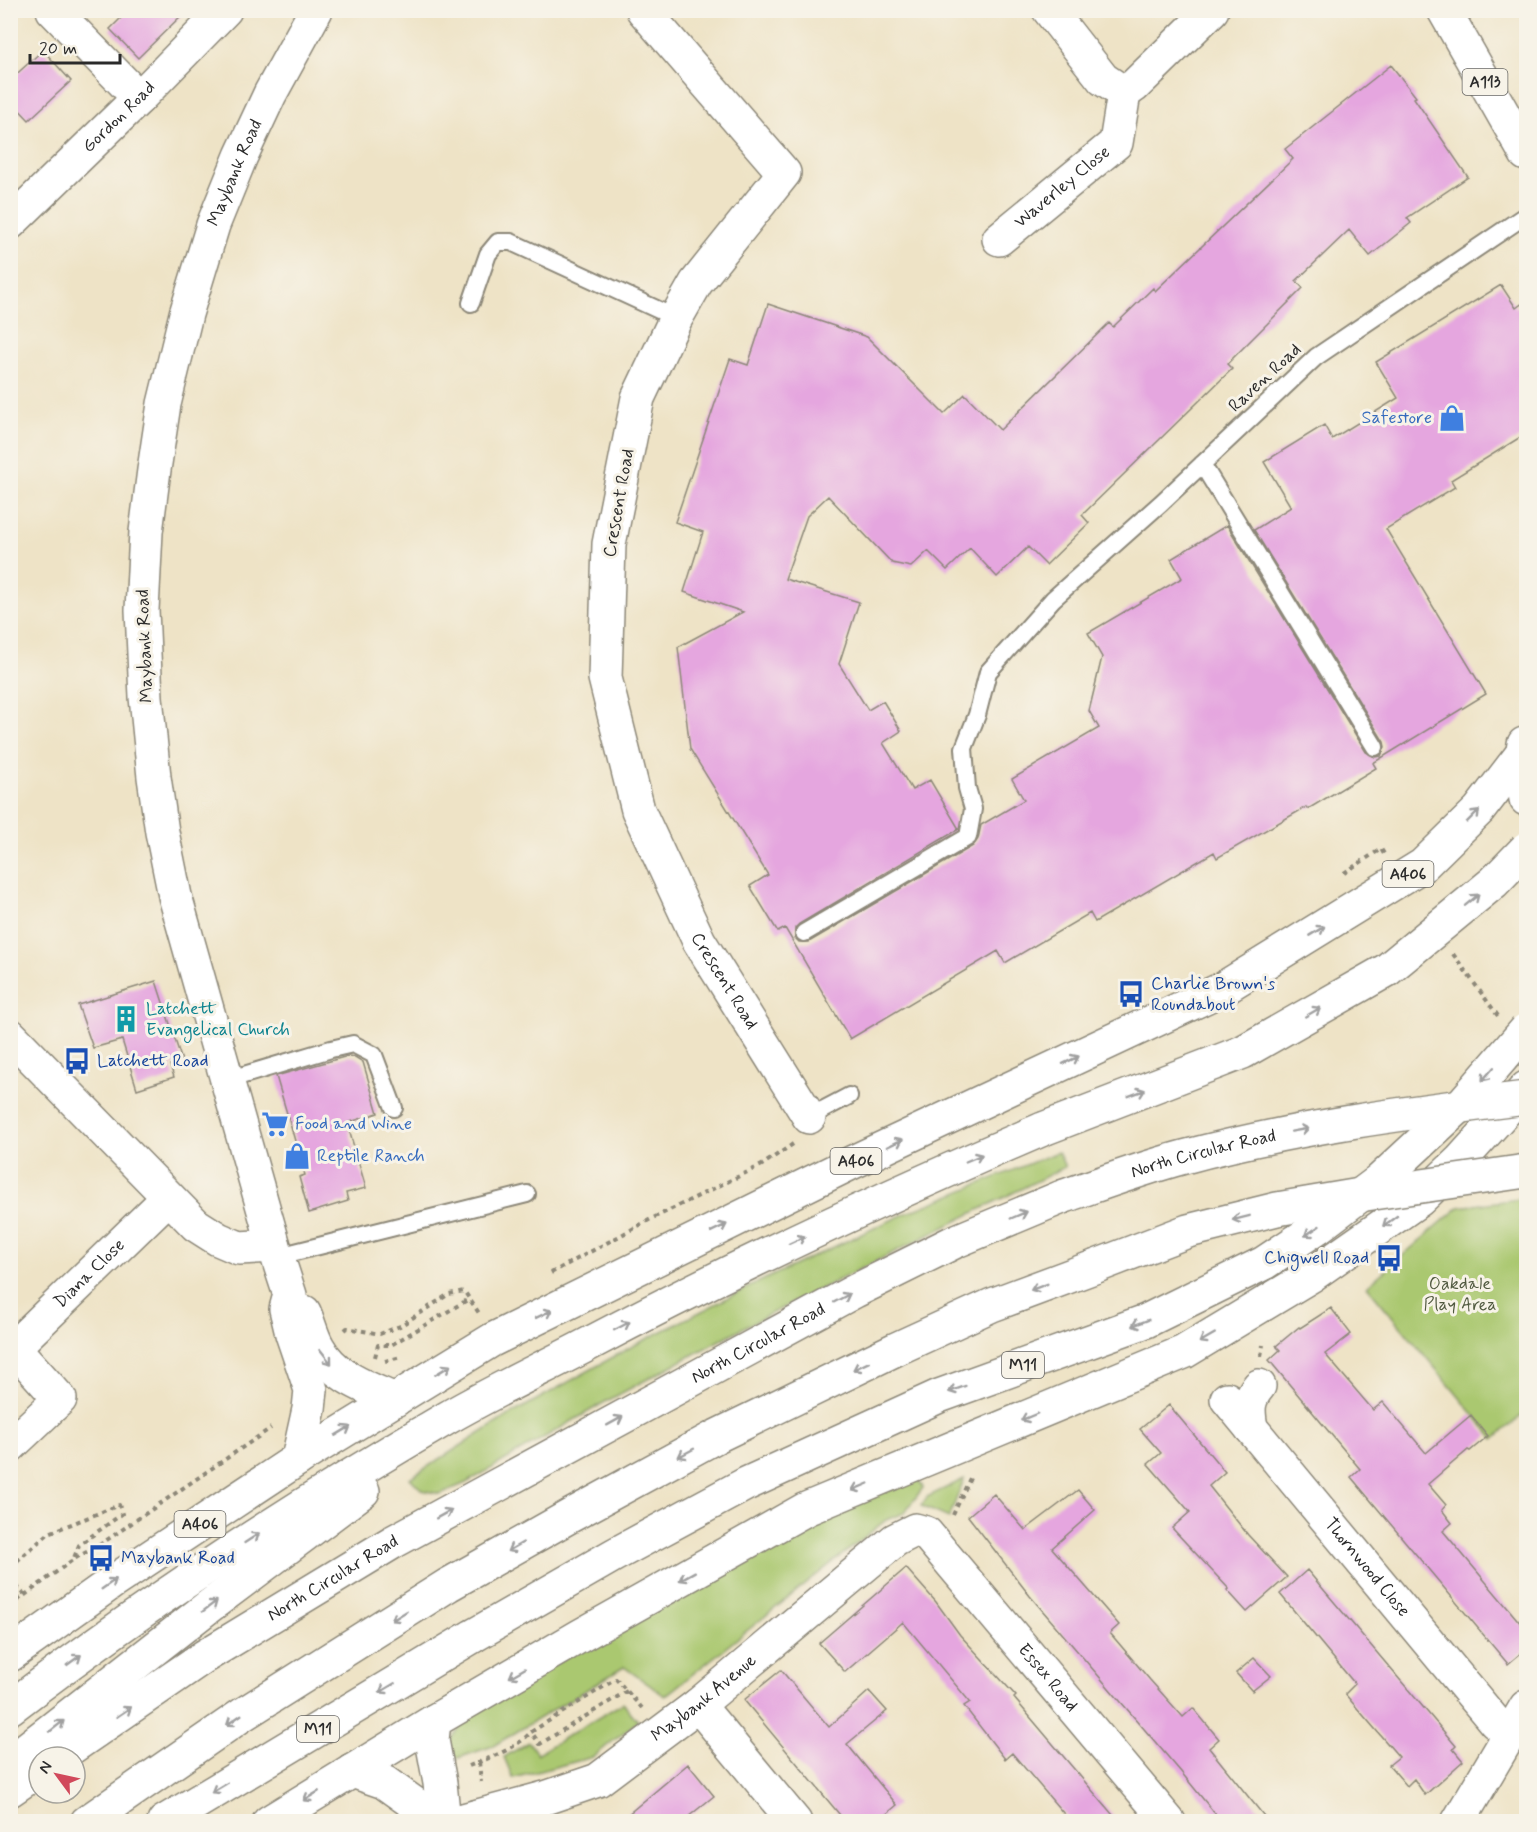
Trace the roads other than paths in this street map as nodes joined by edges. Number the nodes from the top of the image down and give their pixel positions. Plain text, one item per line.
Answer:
1 (53, 10) edge
2 (225, 10) edge
3 (316, 10) edge
4 (642, 10) edge
5 (1049, 10) edge
6 (1212, 10) edge
7 (1444, 10) edge
8 (1124, 93) junction
9 (139, 98) junction
10 (1527, 154) edge
11 (1527, 215) edge
12 (10, 223) edge
13 (999, 239) dead end
14 (471, 303) dead end
15 (676, 318) junction
16 (1202, 464) junction
17 (1524, 744) edge
18 (1375, 747) dead end
19 (1527, 799) edge
20 (1527, 849) edge
21 (804, 933) dead end
22 (1513, 1024) edge
23 (10, 1035) edge
24 (227, 1080) junction
25 (1527, 1088) edge
26 (849, 1096) dead end
27 (1527, 1098) edge
28 (394, 1108) dead end
29 (803, 1129) joint
30 (1527, 1171) edge
31 (527, 1194) dead end
32 (168, 1198) junction
33 (277, 1251) junction
34 (290, 1295) junction
35 (12, 1349) edge
36 (1259, 1386) dead end
37 (1227, 1399) dead end
38 (395, 1400) junction
39 (478, 1402) junction
40 (1251, 1428) junction
41 (10, 1446) edge
42 (298, 1459) junction
43 (938, 1529) joint
44 (10, 1655) edge
45 (698, 1705) junction
46 (10, 1708) edge
47 (1519, 1719) edge
48 (434, 1721) junction
49 (75, 1745) edge
50 (10, 1762) edge
51 (352, 1771) junction
52 (27, 1778) edge
53 (10, 1790) edge
54 (87, 1821) edge
55 (164, 1821) edge
56 (269, 1821) edge
57 (442, 1821) edge
58 (456, 1821) edge
59 (795, 1821) edge
60 (1169, 1821) edge
61 (1458, 1821) edge

1 - 9 main road
2 - 9 main road, Gordon Road
3 - 24 main road, Maybank Road
4 - 15 main road, Crescent Road
5 - 8 main road
6 - 8 main road
7 - 10 main road, A113
8 - 13 main road, Waverley Close
9 - 12 main road, Gordon Road
11 - 16 lane, Raven Road
14 - 15 lane
15 - 29 main road, Crescent Road
16 - 18 lane
16 - 21 lane, Raven Road
17 - 19 main road
38 -> 17 main road, A406
39 -> 20 main road, bridge
22 -> 55 main road, M11, bridge
23 - 32 main road
24 - 28 lane
24 - 33 main road, Maybank Road
25 -> 48 main road
26 - 29 lane
49 -> 27 main road, North Circular Road, bridge
30 -> 54 main road, bridge
31 - 33 lane
32 - 33 main road
32 - 35 main road, Diana Close
33 - 34 main road, Maybank Road
34 -> 38 main road, Maybank Road
34 - 42 main road, Maybank Road
35 - 41 main road
36 - 40 main road
37 - 40 main road, Thornwood Close
42 -> 38 main road, A406
46 -> 39 main road
50 -> 39 main road
40 - 47 main road, Thornwood Close
44 -> 42 main road, A406
43 - 45 main road, Maybank Avenue
43 - 60 main road, Essex Road
45 - 58 main road, Maybank Avenue
45 - 59 main road
47 - 61 main road
48 - 51 main road
48 - 57 main road
51 -> 56 main road
51 - 57 main road
52 - 53 main road

